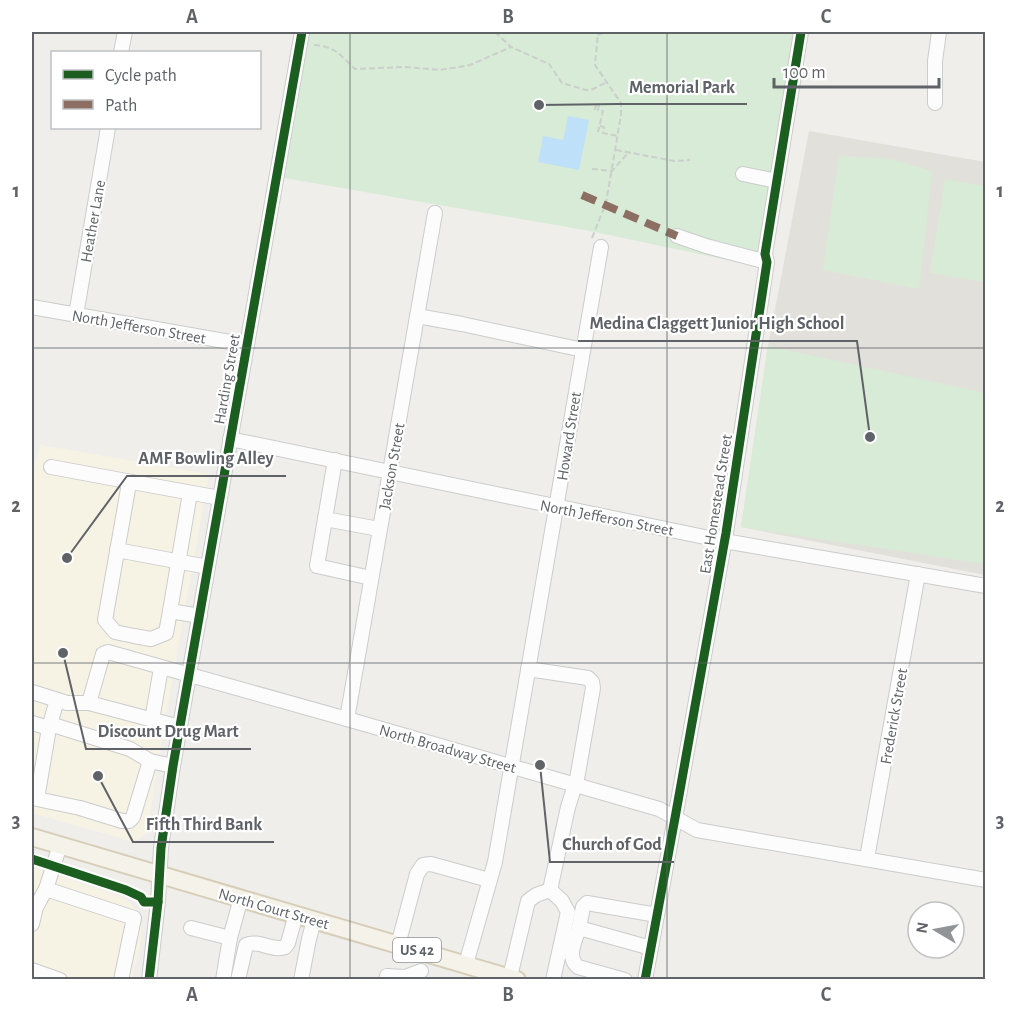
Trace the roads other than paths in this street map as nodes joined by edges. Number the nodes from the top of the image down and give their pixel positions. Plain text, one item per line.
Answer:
1 (125, 32) edge
2 (302, 32) edge
3 (801, 32) edge
4 (939, 32) edge
5 (121, 51) edge
6 (935, 103) dead end
7 (108, 129) edge
8 (743, 174) dead end
9 (777, 181) junction
10 (435, 213) dead end
11 (677, 236) dead end
12 (601, 247) dead end
13 (767, 262) junction
14 (32, 310) edge
15 (76, 315) junction
16 (417, 316) junction
17 (247, 345) junction
18 (583, 350) junction
19 (230, 439) junction
20 (335, 460) junction
21 (51, 467) dead end
22 (390, 471) junction
23 (132, 482) junction
24 (190, 493) junction
25 (220, 498) junction
26 (556, 507) junction
27 (325, 519) junction
28 (379, 529) junction
29 (724, 541) junction
30 (117, 550) junction
31 (178, 561) junction
32 (208, 567) junction
33 (918, 573) junction
34 (371, 578) junction
35 (986, 586) edge
36 (170, 611) junction
37 (200, 616) junction
38 (161, 668) junction
39 (528, 669) junction
40 (189, 675) junction
41 (32, 692) edge
42 (57, 700) junction
43 (89, 702) junction
44 (347, 719) junction
45 (152, 720) junction
46 (32, 723) edge
47 (50, 726) junction
48 (180, 727) junction
49 (38, 755) edge
50 (150, 761) junction
51 (173, 766) junction
52 (511, 767) junction
53 (575, 786) junction
54 (34, 799) edge
55 (675, 818) junction
56 (32, 837) edge
57 (60, 845) junction
58 (867, 858) junction
59 (159, 874) junction
60 (489, 880) junction
61 (986, 880) edge
62 (45, 889) junction
63 (550, 890) junction
64 (241, 898) junction
65 (296, 914) junction
66 (657, 915) junction
67 (134, 918) junction
68 (314, 920) junction
69 (32, 924) edge
70 (155, 924) junction
71 (191, 928) dead end
72 (579, 928) junction
73 (230, 938) junction
74 (398, 945) junction
75 (651, 948) junction
76 (428, 953) junction
77 (32, 970) edge
78 (475, 971) edge
79 (420, 975) edge
80 (508, 978) edge
81 (60, 980) edge
82 (121, 980) edge
83 (149, 980) edge
84 (223, 980) edge
85 (238, 980) edge
86 (302, 980) edge
87 (386, 980) edge
88 (553, 980) edge
89 (625, 980) edge
90 (645, 980) edge

1 - 5 street
2 - 17 street, Harding Street
3 - 9 street, East Homestead Street
4 - 6 street
7 - 15 street, Heather Lane
8 - 9 street
9 - 13 street, East Homestead Street
10 - 16 street, Jackson Street
11 - 13 street
12 - 18 street, Howard Street
13 - 29 street, East Homestead Street
14 - 15 street, North Jefferson Street
15 - 17 street, North Jefferson Street
16 - 18 street
16 - 22 street, Jackson Street
17 - 19 street, Harding Street
18 - 26 street, Howard Street
19 - 20 street, North Jefferson Street
19 - 25 street, Harding Street
20 - 22 street, North Jefferson Street
20 - 27 street
21 - 23 street
22 - 26 street, North Jefferson Street
22 - 28 street, Jackson Street
23 - 24 street
23 - 30 street
24 - 25 street
24 - 31 street
25 - 32 street, Harding Street
26 - 29 street, North Jefferson Street
26 - 39 street, Howard Street
27 - 28 street
27 - 34 street
28 - 34 street, Jackson Street
29 - 33 street, North Jefferson Street
29 - 55 street, East Homestead Street
30 - 31 street
30 - 36 street
31 - 32 street
31 - 36 street
32 - 37 street, Harding Street
33 - 35 street, North Jefferson Street
33 - 58 street, Frederick Street
34 - 44 street, Jackson Street
36 - 37 street
37 - 40 street, Harding Street
38 - 40 street, North Broadway Street
38 - 43 street, North Broadway Street
38 - 45 street
39 - 52 street, Howard Street
39 - 53 street
40 - 44 street, North Broadway Street
40 - 48 street, Harding Street
41 - 42 street
42 - 43 street
42 - 47 street
43 - 45 street
44 - 52 street, North Broadway Street
45 - 48 street
46 - 47 street
47 - 49 street
47 - 50 street
48 - 51 street, Harding Street
49 - 54 street
50 - 51 street
50 - 54 street
51 - 59 street, Harding Street
52 - 53 street, North Broadway Street
52 - 60 street, Howard Street
53 - 55 street, North Broadway Street
53 - 63 street
55 - 58 street, North Broadway Street
55 - 66 street, East Homestead Street
56 - 57 main road, North Court Street / US 42
57 - 59 main road, North Court Street / US 42
57 - 62 street
58 - 61 street, North Broadway Street
59 - 64 main road, North Court Street / US 42
59 - 70 street, Harding Street
60 - 74 street
60 - 78 street, Howard Street
62 - 67 street
62 - 69 street
63 - 80 street
63 - 88 street
64 - 65 main road, North Court Street / US 42
64 - 73 street
65 - 68 main road, North Court Street / US 42
65 - 85 street
66 - 72 street
66 - 75 street, East Homestead Street
67 - 70 street
67 - 82 street
68 - 74 main road, North Court Street / US 42
68 - 86 street
70 - 83 street, Harding Street
71 - 73 street
72 - 75 street
72 - 89 street
73 - 84 street
74 - 76 main road, North Court Street / US 42
75 - 90 street, East Homestead Street
76 - 78 main road, North Court Street / US 42
76 - 79 street
77 - 81 street
78 - 80 main road, North Court Street / US 42
79 - 87 street

